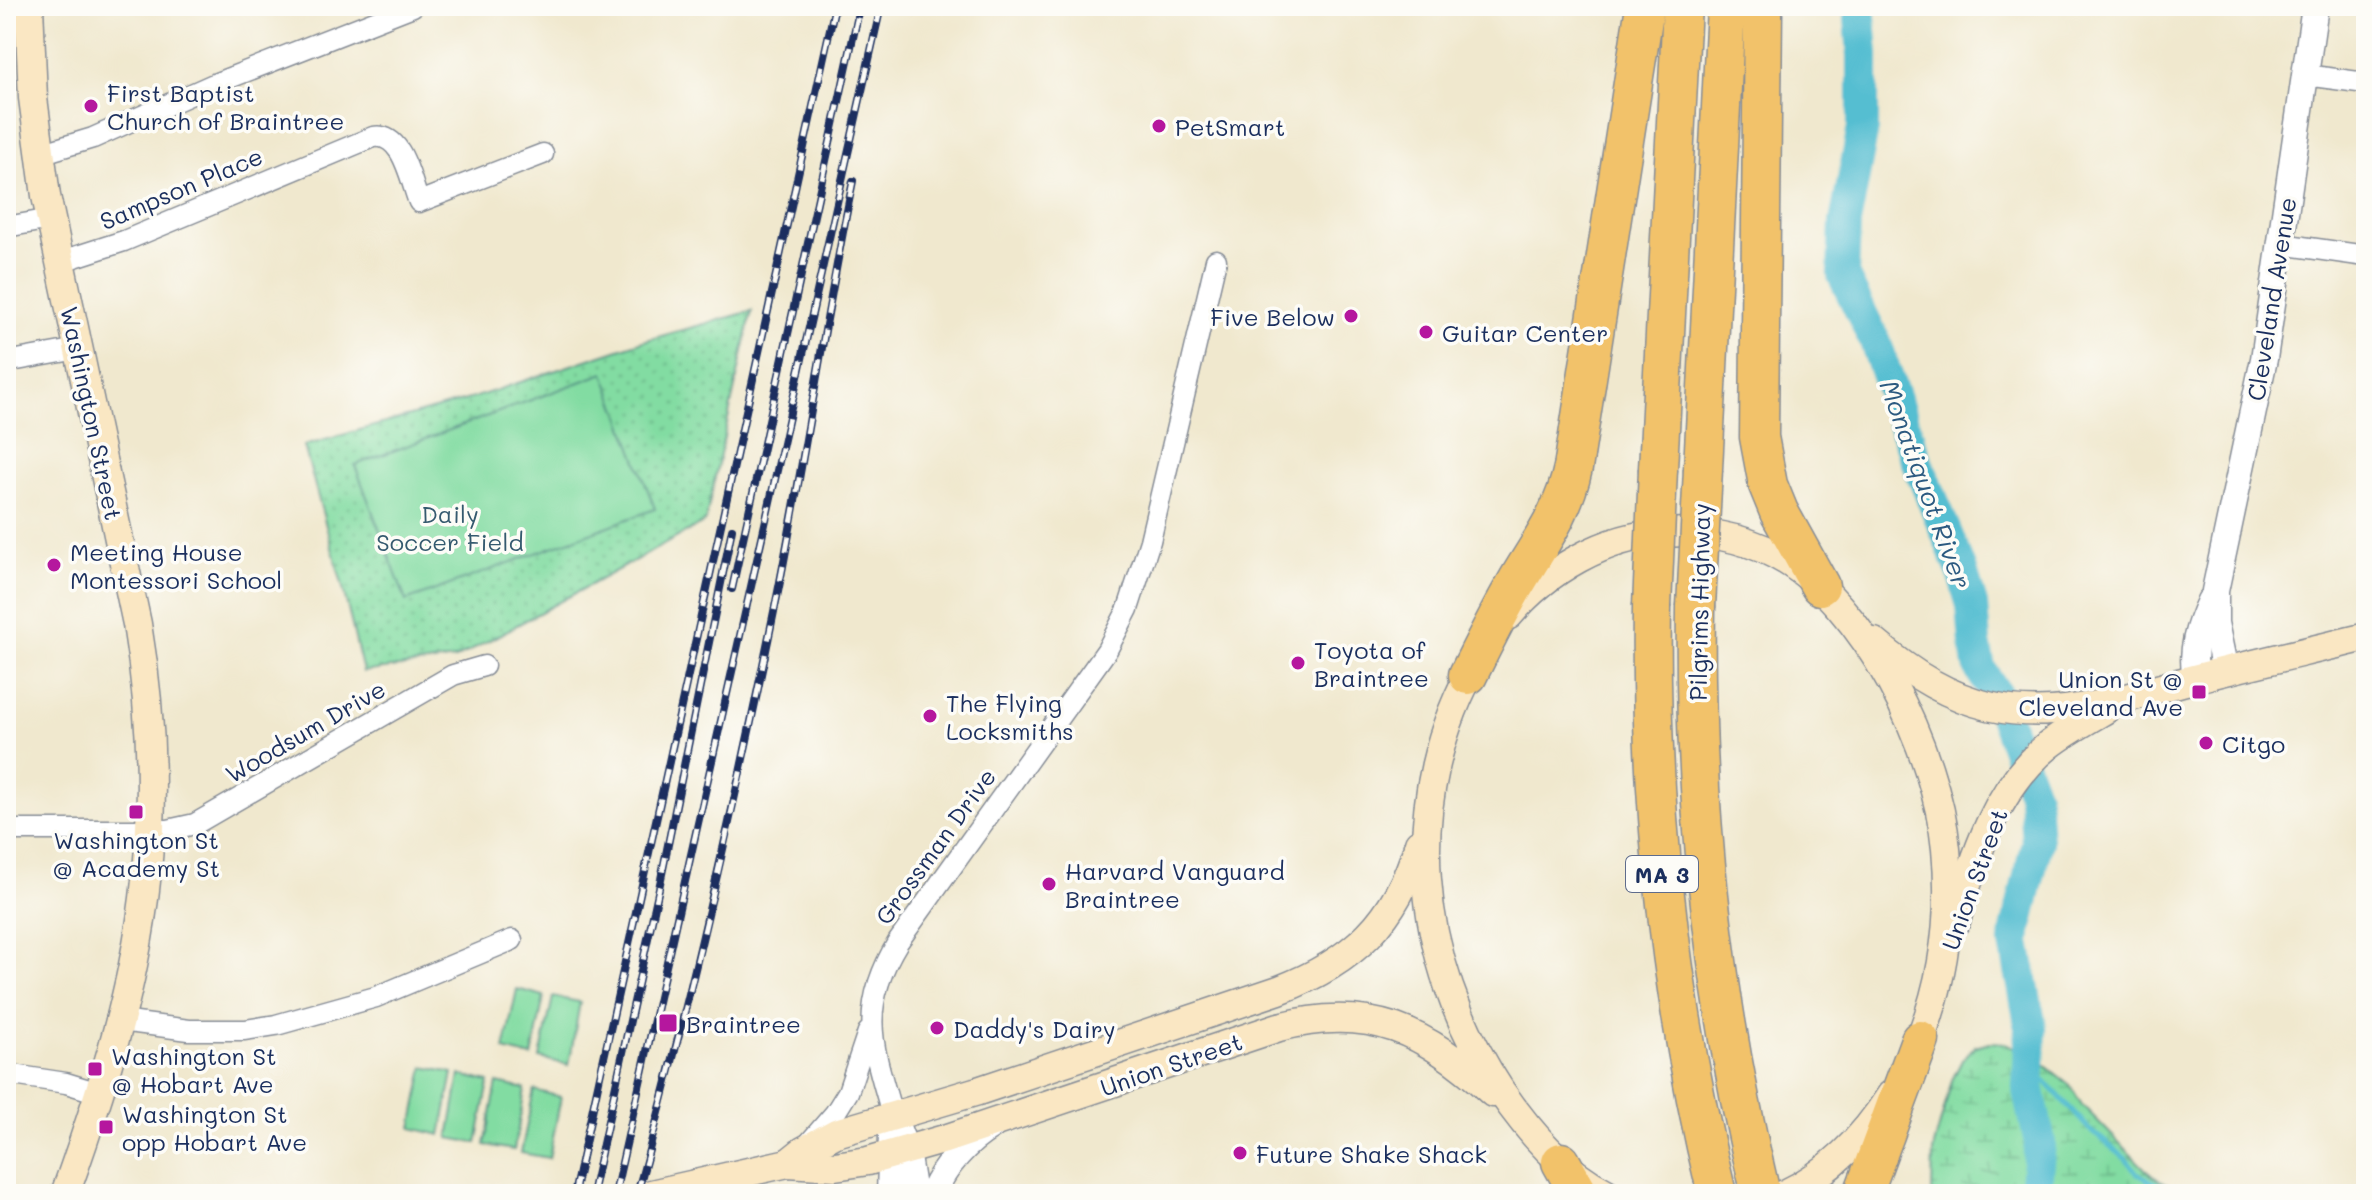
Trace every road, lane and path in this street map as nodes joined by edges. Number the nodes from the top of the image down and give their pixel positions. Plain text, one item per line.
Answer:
1 (29, 6) edge
2 (413, 6) edge
3 (1645, 6) edge
4 (1682, 6) edge
5 (1726, 6) edge
6 (1763, 6) edge
7 (2315, 6) edge
8 (2305, 75) junction
9 (2366, 83) edge
10 (40, 154) junction
11 (543, 154) dead end
12 (51, 219) junction
13 (6, 227) edge
14 (2281, 244) junction
15 (2366, 256) edge
16 (1216, 260) dead end
17 (59, 262) junction
18 (78, 349) junction
19 (6, 362) edge
20 (2215, 591) junction
21 (1831, 598) junction
22 (2366, 637) edge
23 (484, 666) dead end
24 (2225, 671) junction
25 (1468, 675) junction
26 (2196, 678) junction
27 (2126, 699) junction
28 (1431, 792) junction
29 (6, 830) edge
30 (150, 830) junction
31 (512, 940) dead end
32 (1940, 976) junction
33 (871, 1020) junction
34 (121, 1021) junction
35 (1920, 1040) junction
36 (6, 1074) edge
37 (99, 1093) junction
38 (893, 1117) junction
39 (1000, 1121) junction
40 (1527, 1127) junction
41 (898, 1152) junction
42 (795, 1157) junction
43 (1570, 1178) edge
44 (65, 1194) edge
45 (651, 1194) edge
46 (890, 1194) edge
47 (913, 1194) edge
48 (932, 1194) edge
49 (1608, 1194) edge
50 (1717, 1194) edge
51 (1761, 1194) edge
52 (1785, 1194) edge
53 (1863, 1194) edge

1 - 10 main road, Washington Street
2 - 10 street
3 - 25 highway
4 - 50 highway, Pilgrims Highway / MA 3, bridge
5 - 51 highway, Pilgrims Highway / MA 3, bridge
6 - 21 highway
7 - 8 street, Cleveland Avenue
8 - 9 street
8 - 14 street, Cleveland Avenue
10 - 12 main road, Washington Street
11 - 17 street, Sampson Place
12 - 13 street
12 - 17 main road, Washington Street
14 - 15 street
14 - 20 street, Cleveland Avenue
16 - 33 street, Grossman Drive
17 - 18 main road, Washington Street
18 - 19 street
18 - 30 main road, Washington Street
20 - 24 street, Cleveland Avenue
20 - 26 street, Cleveland Avenue
21 - 25 main road
21 - 27 main road, Union Street
21 - 32 main road
22 - 24 main road, Union Street
23 - 30 street, Woodsum Drive
24 - 26 main road, Union Street
25 - 28 main road
26 - 27 main road, Union Street
27 - 32 main road, Union Street
28 - 38 main road, Union Street
28 - 40 main road
29 - 30 street, Woodsum Drive
30 - 34 main road, Washington Street
31 - 34 street
32 - 35 main road
33 - 38 street, Grossman Drive
33 - 42 street
34 - 37 main road, Washington Street
35 - 52 main road
35 - 53 highway
36 - 37 street
37 - 44 main road, Washington Street
38 - 41 street
38 - 42 main road, Union Street
39 - 40 main road, Union Street
39 - 41 main road, Union Street
39 - 48 street
40 - 43 main road
41 - 42 main road, Union Street
41 - 46 street
41 - 47 street
42 - 45 main road, Union Street
43 - 49 main road

